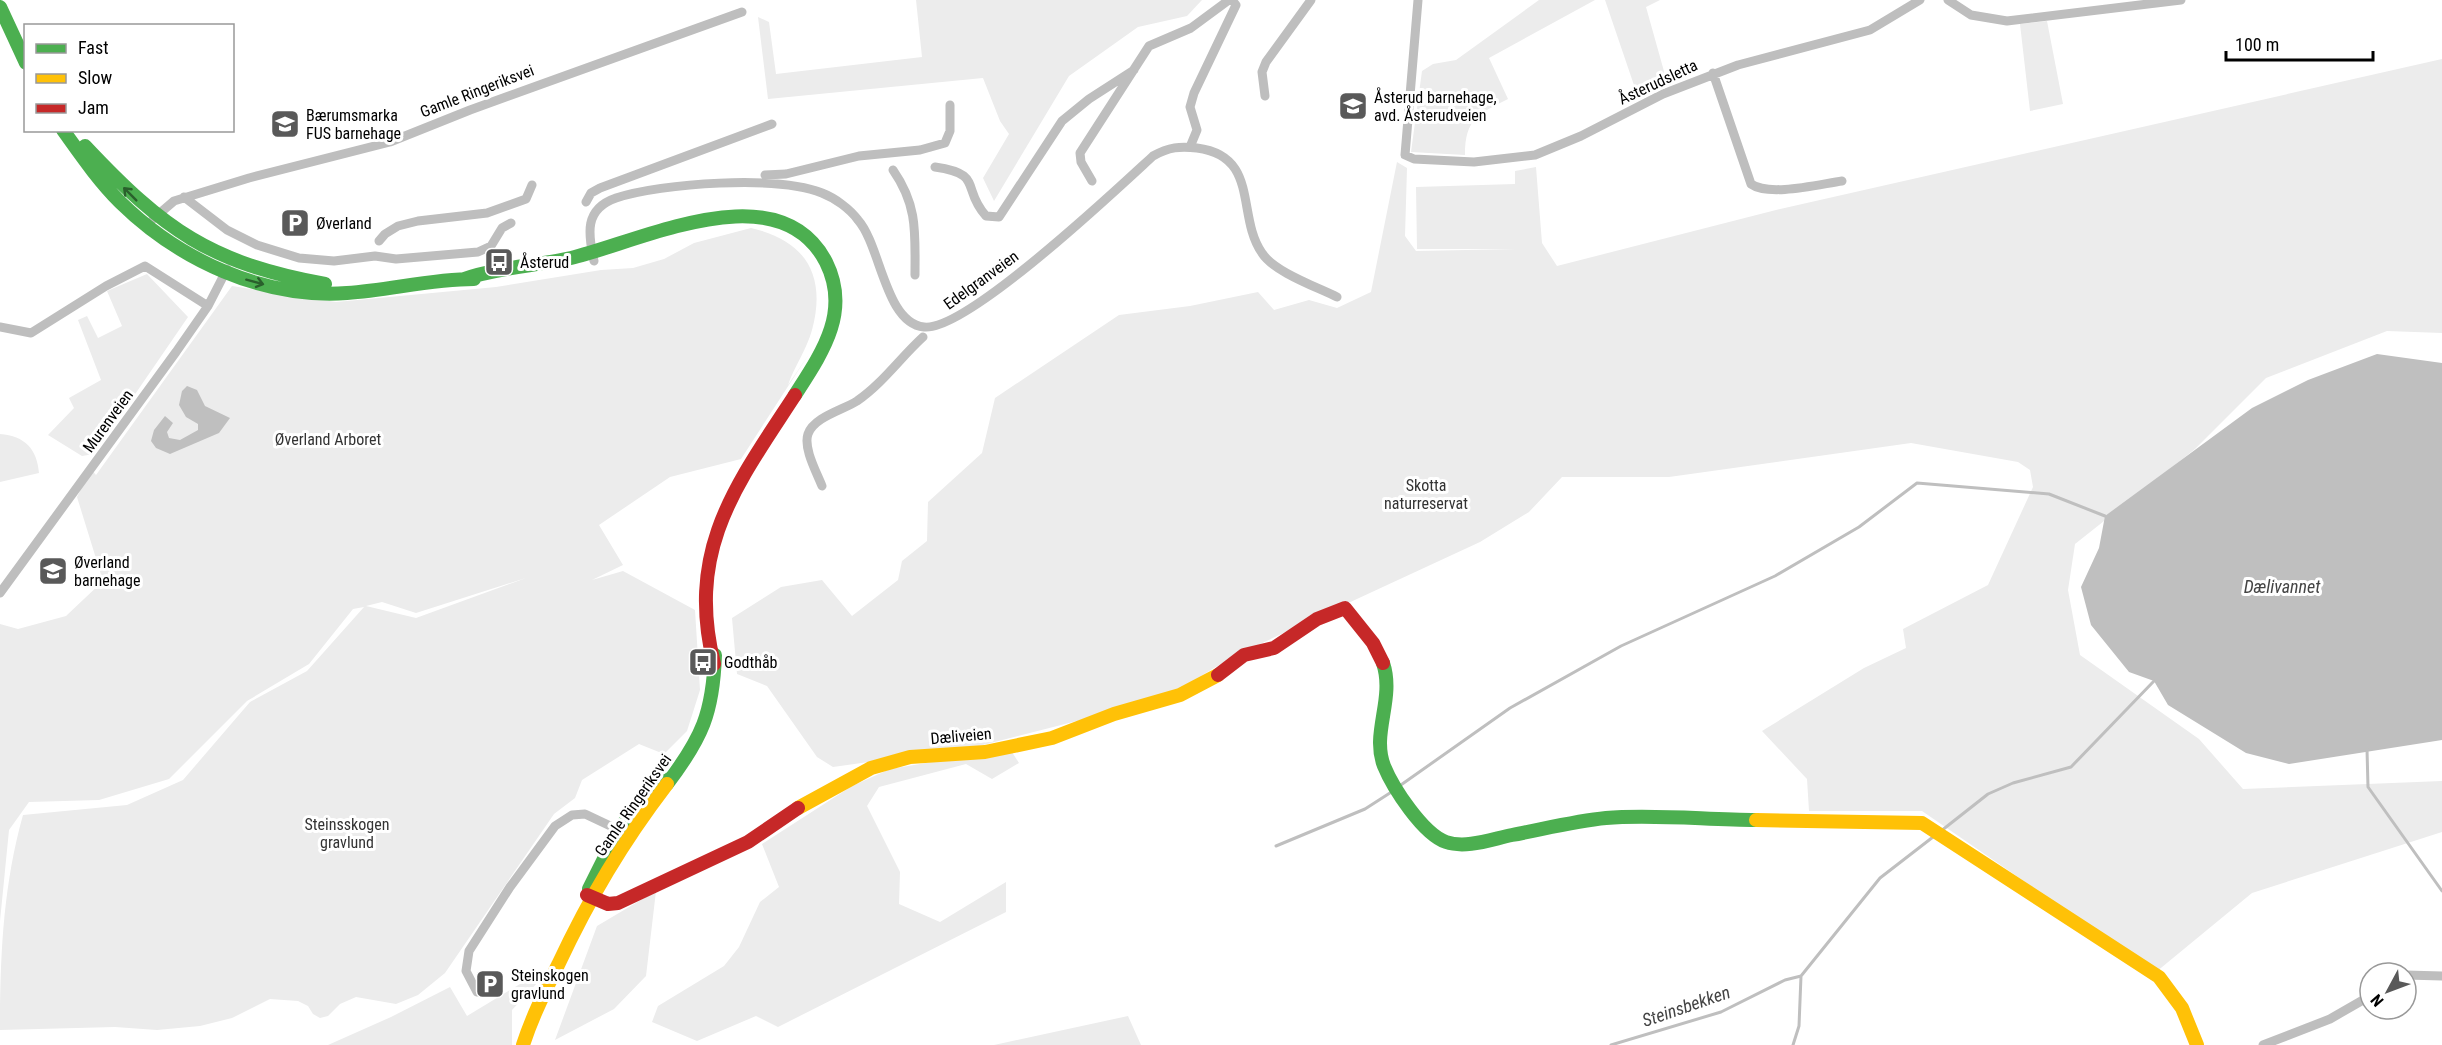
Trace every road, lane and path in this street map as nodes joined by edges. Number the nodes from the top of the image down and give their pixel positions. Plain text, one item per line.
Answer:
1 (1231, 0) edge
2 (1311, 0) edge
3 (1418, 0) edge
4 (1920, 0) edge
5 (1948, 0) edge
6 (2181, 0) edge
7 (0, 7) edge
8 (742, 12) dead end
9 (24, 59) edge
10 (1134, 70) junction
11 (1713, 74) junction
12 (1265, 96) dead end
13 (950, 105) dead end
14 (772, 124) dead end
15 (64, 132) edge
16 (75, 132) edge
17 (1190, 147) junction
18 (935, 167) dead end
19 (893, 170) dead end
20 (765, 175) dead end
21 (1092, 181) dead end
22 (1842, 181) dead end
23 (532, 185) dead end
24 (184, 197) junction
25 (586, 202) dead end
26 (152, 222) junction
27 (511, 223) dead end
28 (379, 242) dead end
29 (593, 257) junction
30 (228, 266) junction
31 (915, 275) dead end
32 (1337, 297) dead end
33 (208, 306) junction
34 (0, 327) edge
35 (923, 337) dead end
36 (822, 486) dead end
37 (0, 593) edge
38 (623, 832) junction
39 (590, 896) junction
40 (2418, 975) edge
41 (2442, 976) edge
42 (477, 992) dead end
43 (2358, 1003) edge
44 (523, 1045) edge
45 (2197, 1045) edge
46 (2263, 1045) edge

1 - 10 street
1 - 17 street
2 - 12 street
3 - 11 street, Åsterudsletta
4 - 11 street, Åsterudsletta
5 - 6 street
7 - 9 street
8 - 24 street, Gamle Ringeriksvei
10 - 18 street
10 - 21 street
11 - 22 street
13 - 20 street
14 - 25 street
15 - 26 street, Gamle Ringeriksvei
26 -> 16 street, Gamle Ringeriksvei
17 - 29 street, Edelgranveien
17 - 32 street
19 - 31 street
23 - 28 street
24 - 26 street, Gamle Ringeriksvei
24 - 27 street
26 - 30 street, Gamle Ringeriksvei
29 - 30 street, Gamle Ringeriksvei
29 - 38 street, Gamle Ringeriksvei
30 - 33 street, Murenveien
33 - 34 street
33 - 37 street, Murenveien
35 - 36 street
38 - 39 street, Gamle Ringeriksvei
38 - 42 street
39 - 44 street, Gamle Ringeriksvei
39 - 45 street, Dæliveien
40 - 41 street
43 - 46 street

